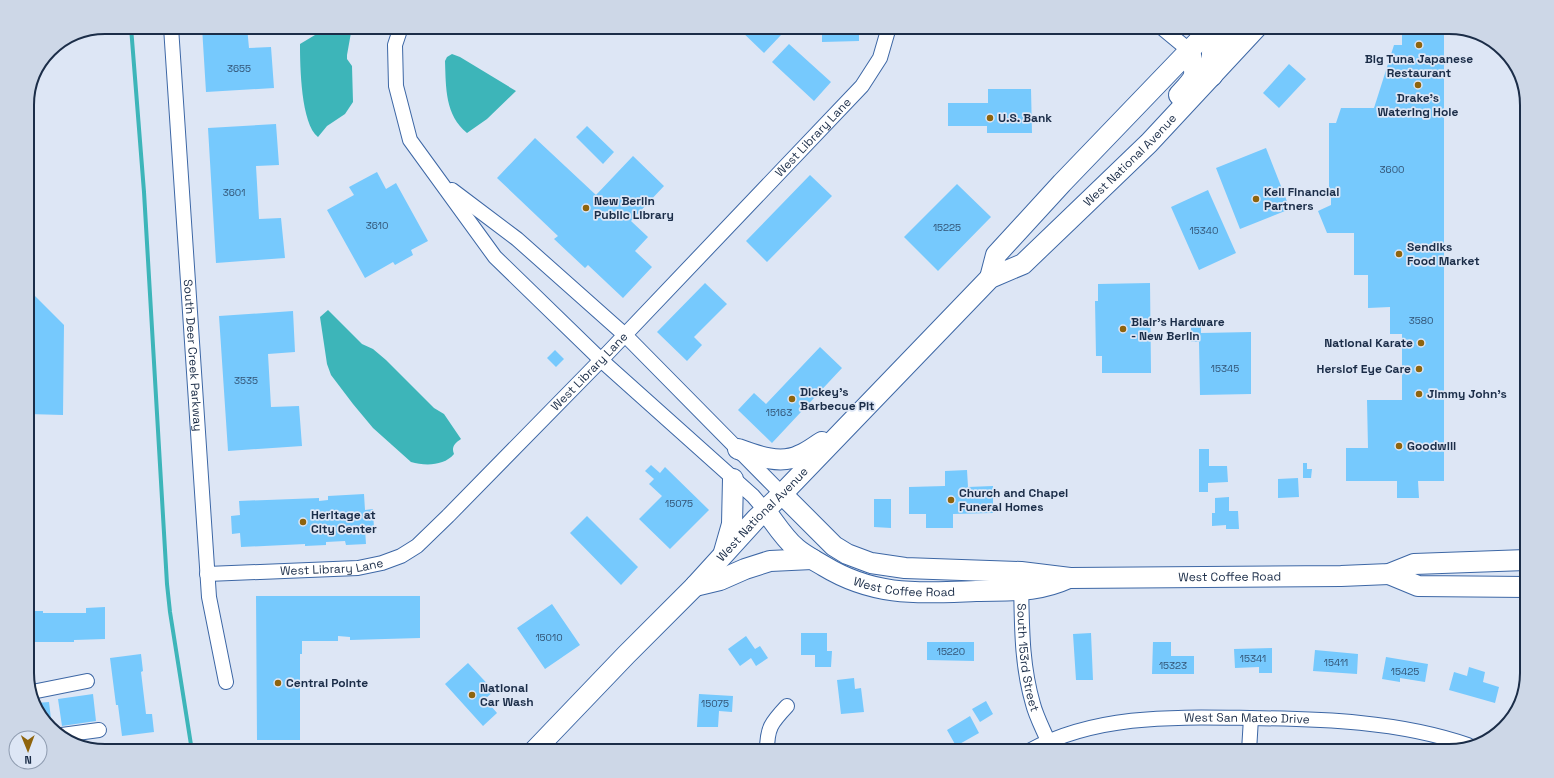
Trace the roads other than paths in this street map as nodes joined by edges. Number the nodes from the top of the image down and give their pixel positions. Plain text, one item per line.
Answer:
1 (171, 34) edge
2 (399, 34) edge
3 (887, 34) edge
4 (1169, 34) edge
5 (1206, 34) edge
6 (1225, 34) edge
7 (1251, 34) edge
8 (1190, 51) junction
9 (1212, 76) junction
10 (1158, 134) junction
11 (440, 182) junction
12 (990, 278) junction
13 (625, 334) junction
14 (600, 360) junction
15 (852, 422) junction
16 (738, 450) junction
17 (733, 479) junction
18 (782, 494) junction
19 (765, 510) junction
20 (724, 555) junction
21 (812, 559) junction
22 (1520, 560) edge
23 (208, 574) junction
24 (1389, 574) junction
25 (1021, 581) junction
26 (695, 586) junction
27 (1520, 587) edge
28 (87, 681) dead end
29 (226, 682) dead end
30 (36, 691) edge
31 (787, 706) dead end
32 (1251, 718) junction
33 (99, 730) dead end
34 (69, 734) edge
35 (1048, 741) junction
36 (1461, 743) edge
37 (541, 744) edge
38 (767, 744) edge
39 (1042, 744) edge
40 (1249, 744) edge

1 - 23 street, South Deer Creek Parkway
2 - 11 street
3 - 13 street, West Library Lane
4 - 8 street
5 - 8 main road, West National Avenue
6 - 9 main road
7 - 9 main road, West National Avenue
8 - 9 main road
8 - 10 main road
8 - 12 main road, West National Avenue
9 - 10 main road, West National Avenue
10 - 12 main road, West National Avenue
11 - 13 street
11 - 14 street
12 - 15 main road, West National Avenue
13 - 14 street, West Library Lane
13 - 16 street
14 - 17 street
14 - 23 street, West Library Lane
15 - 16 main road
15 - 18 main road, West National Avenue
16 - 18 street
17 - 19 street
17 - 20 main road
18 - 19 main road, West National Avenue
18 - 25 main road, West Coffee Road
19 - 20 main road, West National Avenue
19 - 21 main road, West Coffee Road
20 - 26 main road, West National Avenue
21 - 25 main road, West Coffee Road
21 - 26 main road
22 - 24 main road, West Coffee Road
23 - 29 street, South Deer Creek Parkway
24 - 25 main road, West Coffee Road
24 - 27 main road, West Coffee Road
25 - 35 street, South 153rd Street
26 - 37 main road, West National Avenue
28 - 30 street
31 - 38 street
32 - 35 street, West San Mateo Drive
32 - 36 street, West San Mateo Drive
32 - 40 street
33 - 34 street
35 - 39 street, West San Mateo Drive

